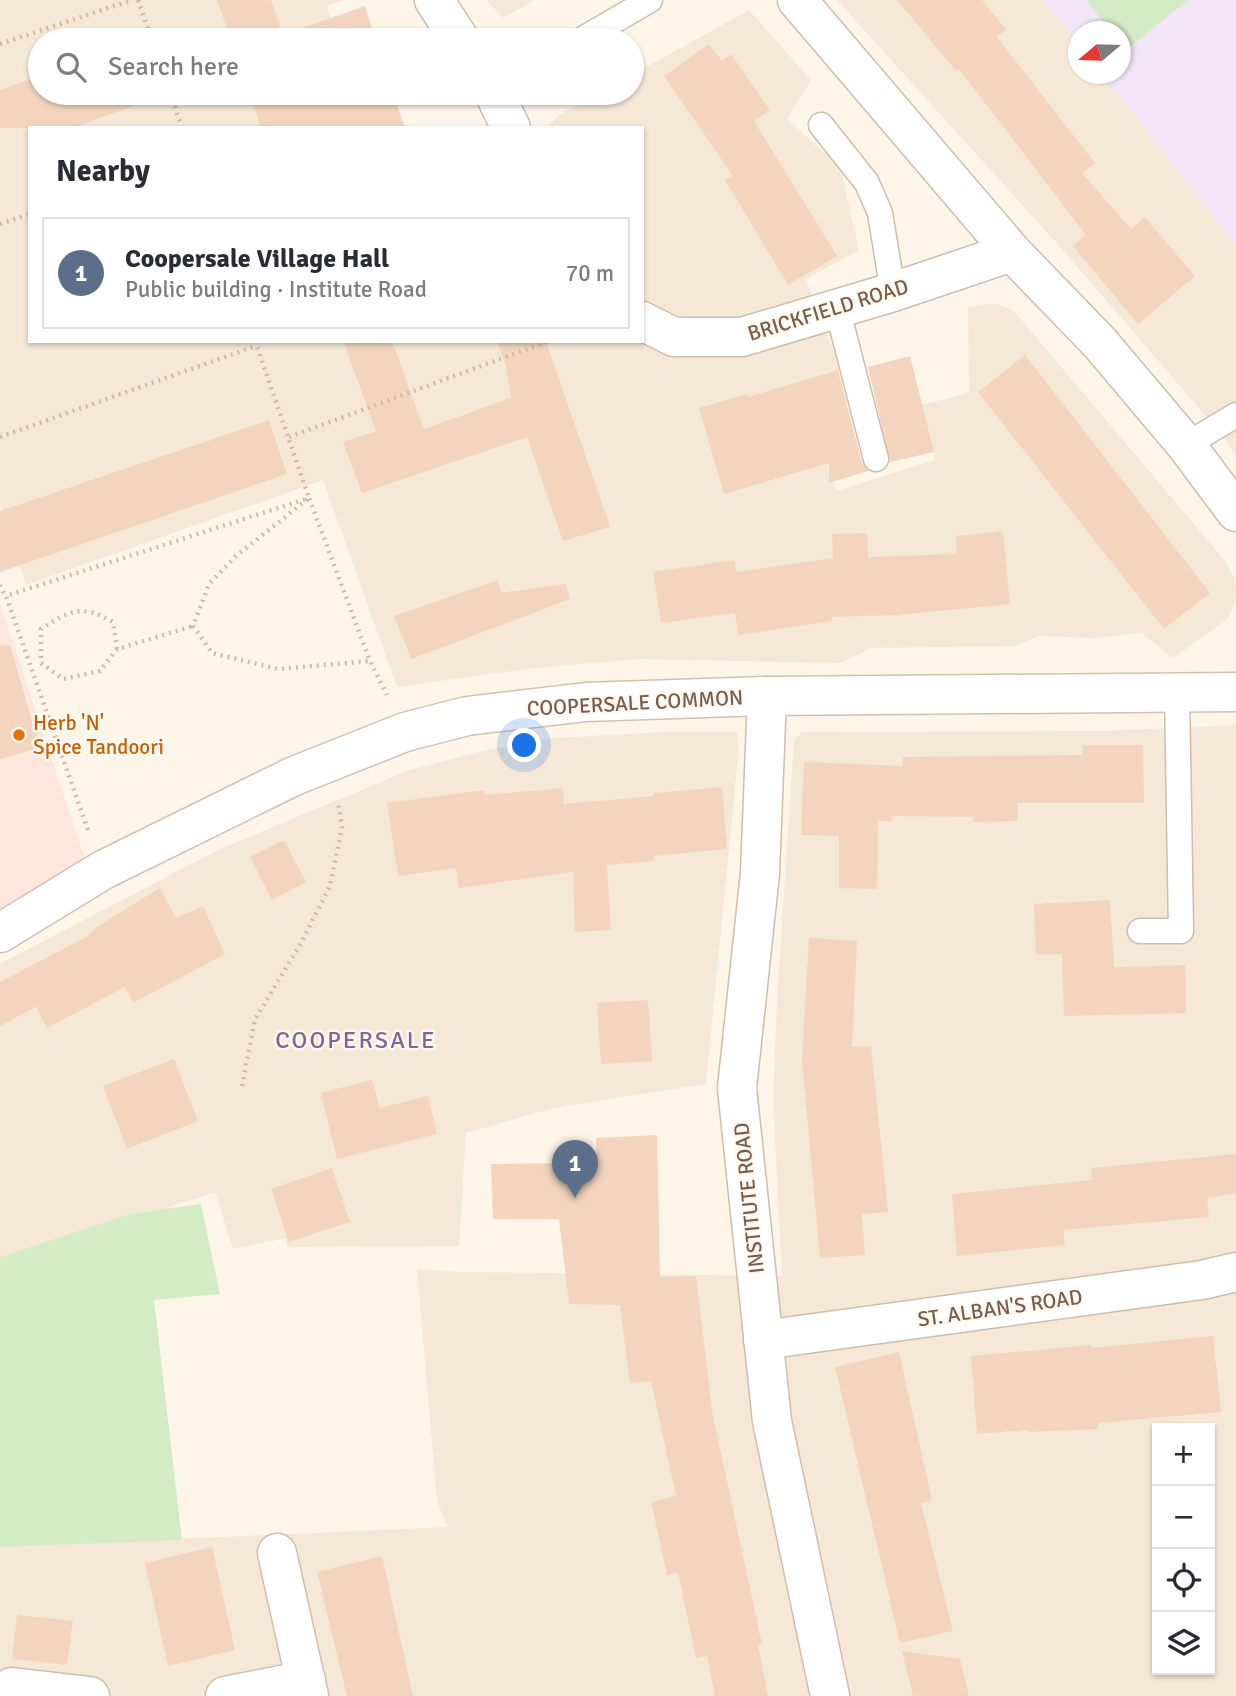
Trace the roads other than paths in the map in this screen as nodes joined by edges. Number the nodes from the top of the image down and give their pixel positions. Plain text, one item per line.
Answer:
1 (434, 0) edge
2 (649, 0) edge
3 (797, 0) edge
4 (452, 28) edge
5 (601, 28) edge
6 (500, 105) edge
7 (821, 125) dead end
8 (510, 126) edge
9 (1012, 252) junction
10 (893, 292) junction
11 (837, 308) junction
12 (644, 322) edge
13 (1236, 415) edge
14 (1185, 445) junction
15 (876, 459) dead end
16 (1236, 512) edge
17 (1177, 691) junction
18 (1236, 692) edge
19 (768, 696) junction
20 (1140, 931) dead end
21 (0, 933) edge
22 (1236, 1272) edge
23 (764, 1340) junction
24 (277, 1553) dead end
25 (12, 1686) dead end
26 (307, 1688) edge
27 (90, 1696) edge
28 (225, 1696) edge
29 (830, 1696) edge

1 - 4 street
2 - 5 lane
3 - 9 street
6 - 8 street
7 - 10 lane
9 - 10 street, BRICKFIELD ROAD
9 - 14 street
10 - 11 street, BRICKFIELD ROAD
11 - 12 street, BRICKFIELD ROAD
11 - 15 lane
13 - 14 lane
14 - 16 street
17 - 18 street, COOPERSALE COMMON
17 - 19 street, COOPERSALE COMMON
17 - 20 lane
19 - 21 street, COOPERSALE COMMON
19 - 23 street, INSTITUTE ROAD
22 - 23 street, ST. ALBAN'S ROAD
23 - 29 street, INSTITUTE ROAD
24 - 26 street
25 - 27 street
26 - 28 street

